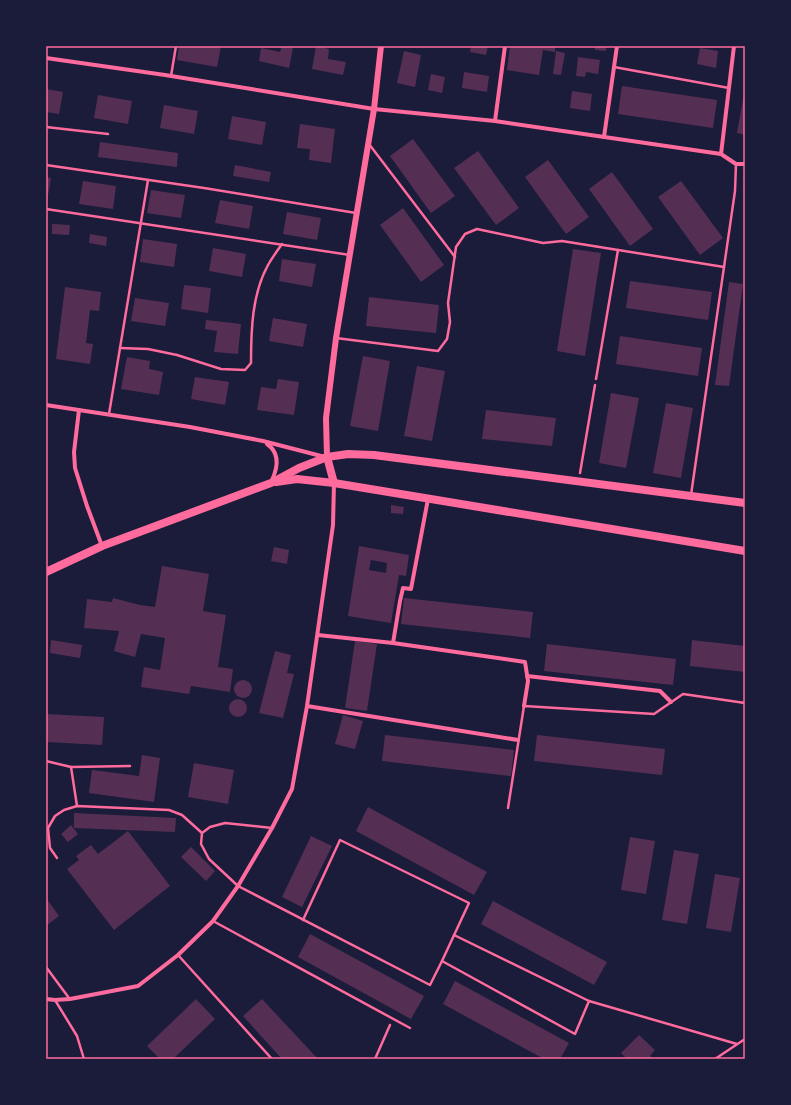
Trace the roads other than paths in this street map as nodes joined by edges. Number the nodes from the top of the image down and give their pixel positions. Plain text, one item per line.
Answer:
1 (176, 46) edge
2 (381, 46) edge
3 (505, 46) edge
4 (617, 46) edge
5 (734, 46) edge
6 (46, 58) edge
7 (614, 67) junction
8 (171, 76) junction
9 (729, 88) junction
10 (374, 108) junction
11 (495, 121) junction
12 (46, 127) edge
13 (108, 134) dead end
14 (604, 137) junction
15 (369, 143) junction
16 (721, 154) junction
17 (736, 164) junction
18 (745, 164) edge
19 (46, 165) edge
20 (148, 180) junction
21 (46, 209) edge
22 (357, 213) junction
23 (141, 223) junction
24 (282, 244) junction
25 (618, 250) junction
26 (350, 255) junction
27 (455, 257) junction
28 (724, 267) junction
29 (336, 338) junction
30 (120, 348) junction
31 (596, 379) road end
32 (46, 405) edge
33 (79, 410) junction
34 (109, 414) junction
35 (263, 441) junction
36 (327, 457) junction
37 (271, 482) junction
38 (334, 483) junction
39 (691, 495) junction
40 (428, 498) junction
41 (745, 503) edge
42 (102, 546) junction
43 (745, 551) edge
44 (46, 572) edge
45 (318, 635) junction
46 (393, 643) junction
47 (527, 676) junction
48 (671, 702) junction
49 (745, 703) edge
50 (307, 706) junction
51 (524, 706) junction
52 (518, 740) junction
53 (46, 761) edge
54 (130, 766) dead end
55 (71, 767) junction
56 (77, 806) junction
57 (508, 808) dead end
58 (272, 828) junction
59 (202, 834) junction
60 (57, 858) dead end
61 (238, 886) junction
62 (303, 920) junction
63 (213, 921) junction
64 (454, 935) junction
65 (178, 955) junction
66 (442, 961) junction
67 (46, 967) edge
68 (46, 999) edge
69 (70, 999) junction
70 (55, 1000) junction
71 (589, 1001) junction
72 (410, 1028) dead end
73 (745, 1039) edge
74 (737, 1044) junction
75 (84, 1059) edge
76 (272, 1059) edge
77 (716, 1059) edge

1 - 8 lane
2 - 10 street
3 - 11 street
4 - 7 street
5 - 9 street
6 - 8 street
7 - 9 lane
7 - 14 street
8 - 10 street
9 - 16 street
10 - 11 street
10 - 15 street
11 - 14 street
12 - 13 lane
14 - 16 street
15 - 22 street
15 - 27 lane
16 - 17 street
17 - 18 street
17 - 28 lane
19 - 20 lane
20 - 22 lane
20 - 23 lane
21 - 23 lane
22 - 26 street
23 - 24 lane
23 - 30 lane
24 - 26 lane
24 - 30 lane
25 - 27 lane
25 - 28 lane
25 - 31 lane
26 - 29 street
27 - 29 lane
28 - 39 lane
29 - 36 street
30 - 34 lane
32 - 33 street
33 - 34 street
33 - 42 street
34 - 35 street
35 - 36 street
35 - 37 street
36 - 37 main road
36 - 38 main road
36 - 39 main road
37 - 38 main road
37 - 42 main road
38 - 40 main road
38 - 45 street
39 - 41 main road
40 - 43 main road
40 - 46 street
42 - 44 main road
45 - 46 street
45 - 50 street
46 - 47 street
47 - 48 street
47 - 51 street
48 - 49 lane
48 - 51 lane
50 - 52 street
50 - 58 street
51 - 52 lane
52 - 57 lane
53 - 55 lane
54 - 55 lane
55 - 56 lane
56 - 59 lane
56 - 60 lane
58 - 59 lane
58 - 61 street
59 - 61 lane
61 - 62 lane
61 - 63 street
62 - 64 lane
62 - 66 lane
63 - 65 street
63 - 72 lane
64 - 66 lane
64 - 71 lane
65 - 69 street
65 - 76 lane
66 - 71 lane
67 - 69 lane
68 - 70 street
69 - 70 street
70 - 75 lane
71 - 74 lane
73 - 74 lane
74 - 77 lane

